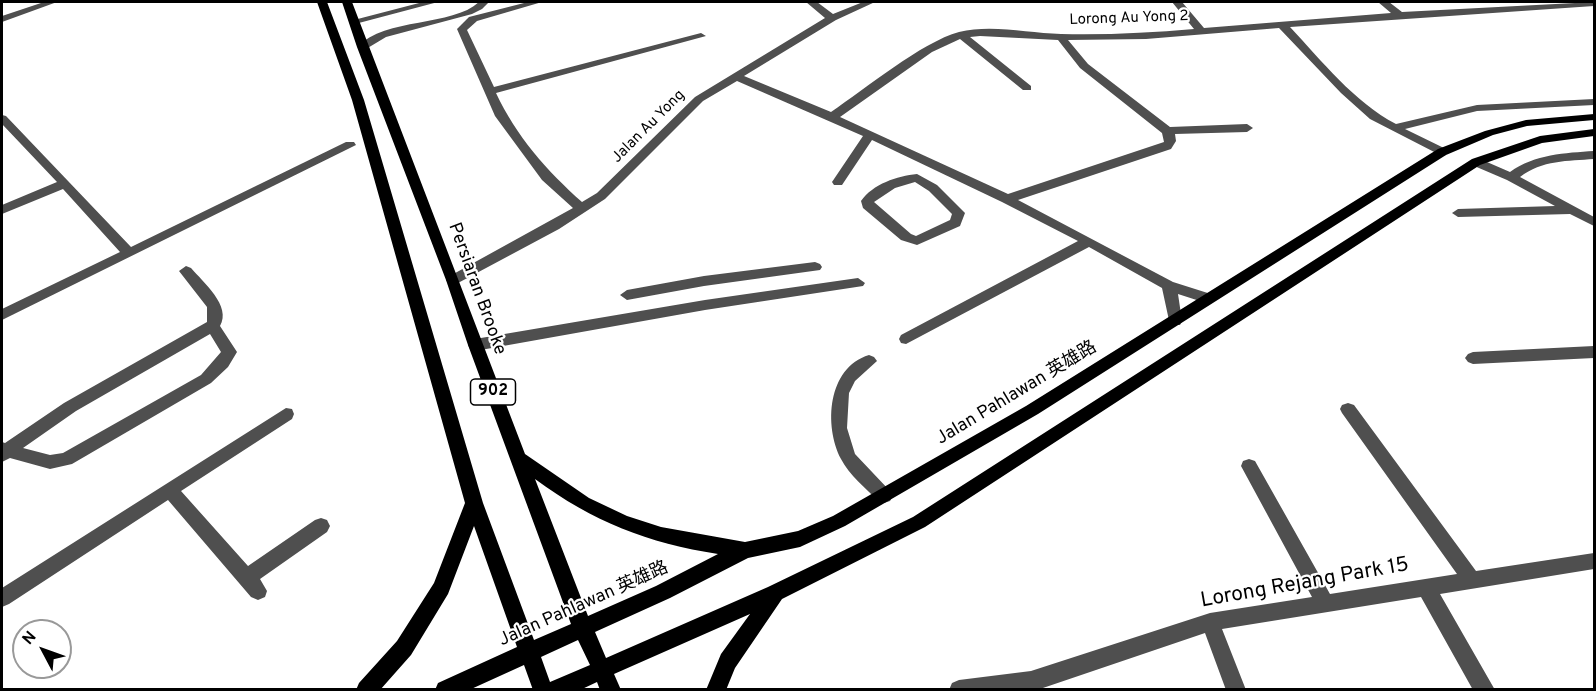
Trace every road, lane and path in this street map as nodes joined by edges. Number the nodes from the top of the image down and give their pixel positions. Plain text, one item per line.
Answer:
1 (52, 2) edge
2 (322, 2) edge
3 (347, 2) edge
4 (433, 2) edge
5 (484, 2) edge
6 (537, 2) edge
7 (811, 2) edge
8 (870, 2) edge
9 (1177, 2) edge
10 (1383, 2) edge
11 (1594, 3) edge
12 (382, 15) junction
13 (1400, 15) junction
14 (454, 16) junction
15 (832, 18) junction
16 (2, 19) edge
17 (355, 21) junction
18 (468, 22) junction
19 (1283, 26) junction
20 (1201, 31) junction
21 (390, 33) junction
22 (961, 35) junction
23 (701, 36) dead end
24 (1061, 37) junction
25 (362, 47) junction
26 (737, 77) junction
27 (1027, 88) dead end
28 (491, 91) junction
29 (1594, 102) edge
30 (832, 117) junction
31 (1594, 117) edge
32 (2, 118) edge
33 (1248, 128) dead end
34 (1393, 128) junction
35 (1167, 131) junction
36 (1594, 133) edge
37 (869, 135) junction
38 (350, 145) dead end
39 (1442, 153) junction
40 (1594, 155) edge
41 (1476, 162) junction
42 (934, 166) junction
43 (1511, 177) junction
44 (917, 178) junction
45 (838, 182) dead end
46 (65, 183) junction
47 (1007, 199) junction
48 (582, 209) junction
49 (2, 210) edge
50 (1574, 210) junction
51 (1458, 213) dead end
52 (1594, 222) edge
53 (1089, 241) junction
54 (129, 253) junction
55 (815, 267) dead end
56 (186, 271) dead end
57 (453, 280) junction
58 (704, 281) junction
59 (858, 283) dead end
60 (1167, 285) junction
61 (627, 295) dead end
62 (1209, 299) junction
63 (705, 306) junction
64 (2, 315) edge
65 (1175, 321) junction
66 (212, 326) junction
67 (906, 339) dead end
68 (475, 345) junction
69 (1594, 352) edge
70 (1473, 358) dead end
71 (869, 361) dead end
72 (1348, 409) dead end
73 (286, 414) dead end
74 (3, 452) edge
75 (519, 459) junction
76 (1249, 466) dead end
77 (170, 489) junction
78 (884, 496) junction
79 (474, 503) junction
80 (321, 526) dead end
81 (745, 550) junction
82 (1594, 561) edge
83 (1472, 580) junction
84 (1426, 588) junction
85 (775, 593) junction
86 (2, 598) edge
87 (1325, 603) junction
88 (1210, 622) junction
89 (582, 627) junction
90 (528, 652) junction
91 (602, 668) junction
92 (366, 690) edge
93 (446, 690) edge
94 (543, 690) edge
95 (556, 690) edge
96 (611, 690) edge
97 (716, 690) edge
98 (959, 690) edge
99 (1236, 690) edge
100 (1485, 690) edge

1 - 16 street
2 - 79 main road, 902
3 - 17 main road, Persiaran Brooke / 902
4 - 12 street
5 - 14 street
6 - 18 street
7 - 15 street
8 - 15 street, Jalan Au Yong
9 - 20 street
10 - 13 street
11 - 13 street, Lorong Au Yong 2
12 - 17 street
12 - 21 street
13 - 19 street, Lorong Au Yong 2
14 - 18 street
14 - 21 street
15 - 26 street, Jalan Au Yong
17 - 25 main road, Persiaran Brooke / 902
18 - 28 street
19 - 20 street, Lorong Au Yong 2
19 - 34 street
20 - 24 street, Lorong Au Yong 2
21 - 25 street
22 - 24 street, Lorong Au Yong 2
22 - 27 street
22 - 30 street, Lorong Au Yong 2
23 - 28 street
24 - 35 street
25 - 57 main road, Persiaran Brooke / 902
26 - 30 street
26 - 48 street, Jalan Au Yong
28 - 48 street
29 - 34 street
30 - 37 street
31 - 39 main road, Jalan Pahlawan 英雄路
32 - 46 street
33 - 35 street
34 - 39 street
35 - 47 street
36 - 41 main road
37 - 42 street
37 - 45 street
38 - 54 street
39 - 62 main road, Jalan Pahlawan 英雄路
40 - 43 street
41 - 43 street
41 - 85 main road
42 - 44 street
42 - 47 street
43 - 50 street
44 - 44 street
46 - 49 street
46 - 54 street
47 - 53 street
48 - 57 street, Jalan Au Yong
50 - 51 street
50 - 52 street
53 - 60 street
53 - 67 street
54 - 64 street
55 - 58 street
56 - 66 street
57 - 68 main road, Persiaran Brooke / 902
58 - 61 street
58 - 63 street
59 - 63 street
60 - 62 street
60 - 65 street
62 - 65 main road, Jalan Pahlawan 英雄路
63 - 68 street
65 - 78 main road, Jalan Pahlawan 英雄路
66 - 74 street
66 - 74 street
68 - 75 main road, Persiaran Brooke / 902
69 - 70 street
71 - 78 street
72 - 83 street
73 - 77 street
75 - 81 main road
75 - 89 main road, Persiaran Brooke / 902
76 - 87 street
77 - 80 street
77 - 86 street
78 - 81 main road, Jalan Pahlawan 英雄路
79 - 90 main road, 902
79 - 92 main road
81 - 89 main road, Jalan Pahlawan 英雄路
82 - 83 street, Lorong Rejang Park 15
83 - 84 street, Lorong Rejang Park 15
84 - 87 street, Lorong Rejang Park 15
84 - 100 street
85 - 91 main road
85 - 97 main road
87 - 88 street, Lorong Rejang Park 15
88 - 98 street, Lorong Rejang Park 15
88 - 99 street
89 - 90 main road, Jalan Pahlawan 英雄路
89 - 91 main road, Persiaran Brooke / 902
90 - 93 main road, Jalan Pahlawan 英雄路
90 - 94 main road, 902
91 - 95 main road
91 - 96 main road, Persiaran Brooke / 902

